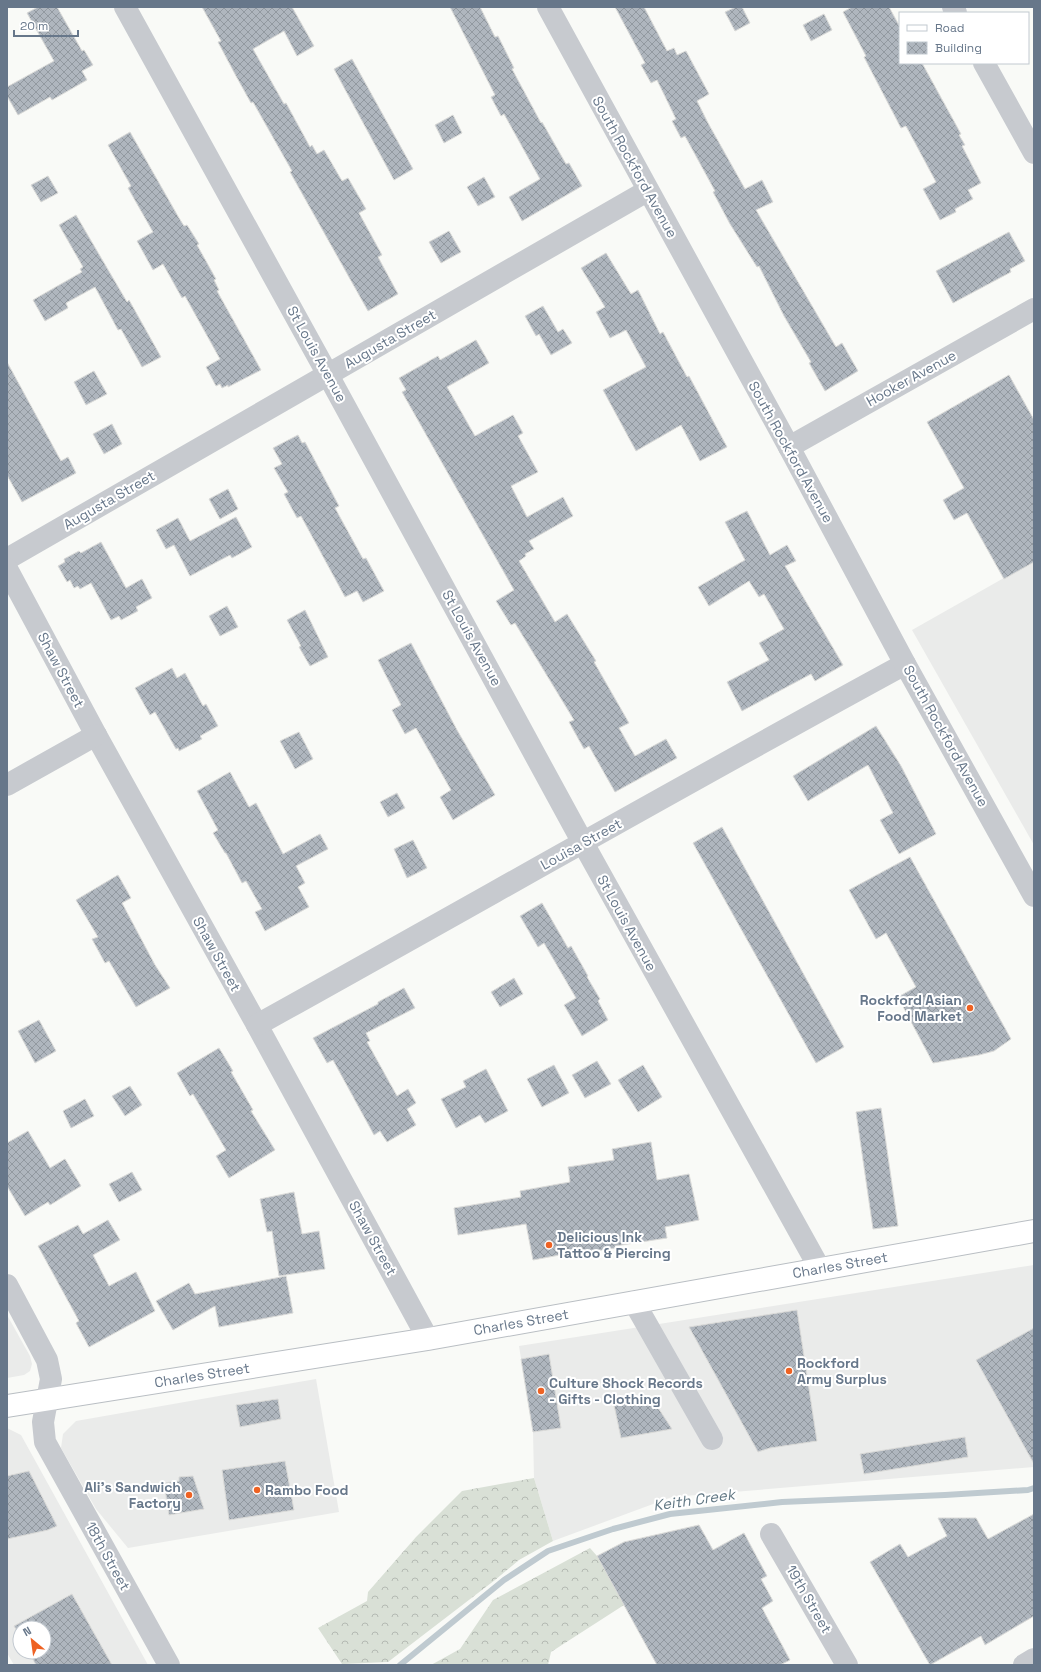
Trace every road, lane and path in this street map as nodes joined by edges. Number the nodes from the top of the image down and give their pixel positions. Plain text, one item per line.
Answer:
1 (125, 7) edge
2 (548, 7) edge
3 (985, 64) edge
4 (1034, 153) edge
5 (648, 191) junction
6 (1034, 309) edge
7 (328, 375) junction
8 (789, 447) junction
9 (7, 559) edge
10 (7, 569) edge
11 (905, 664) junction
12 (96, 735) junction
13 (7, 785) edge
14 (583, 843) junction
15 (1034, 896) edge
16 (257, 1026) junction
17 (1034, 1231) edge
18 (820, 1269) junction
19 (7, 1285) edge
20 (634, 1302) junction
21 (428, 1339) junction
22 (47, 1400) junction
23 (7, 1406) edge
24 (712, 1439) dead end
25 (771, 1534) dead end
26 (1034, 1659) edge
27 (169, 1665) edge
28 (847, 1665) edge
29 (1024, 1665) edge

1 - 7 street, St Louis Avenue
2 - 5 street, South Rockford Avenue
3 - 4 street
5 - 7 street, Augusta Street
5 - 8 street, South Rockford Avenue
6 - 8 street, Hooker Avenue
7 - 9 street, Augusta Street
7 - 14 street, St Louis Avenue
8 - 11 street, South Rockford Avenue
10 - 12 street, Shaw Street
11 - 14 street, Louisa Street
11 - 15 street, South Rockford Avenue
12 - 13 street
12 - 16 street, Shaw Street
14 - 16 street, Louisa Street
14 - 18 street, St Louis Avenue
16 - 21 street, Shaw Street
17 - 18 main road, Charles Street
18 - 20 main road, Charles Street
19 - 22 street, 18th Street
20 - 21 main road, Charles Street
20 - 24 street
21 - 22 main road, Charles Street
22 - 23 main road, Charles Street
22 - 27 street, 18th Street
25 - 28 street, 19th Street
26 - 29 street

